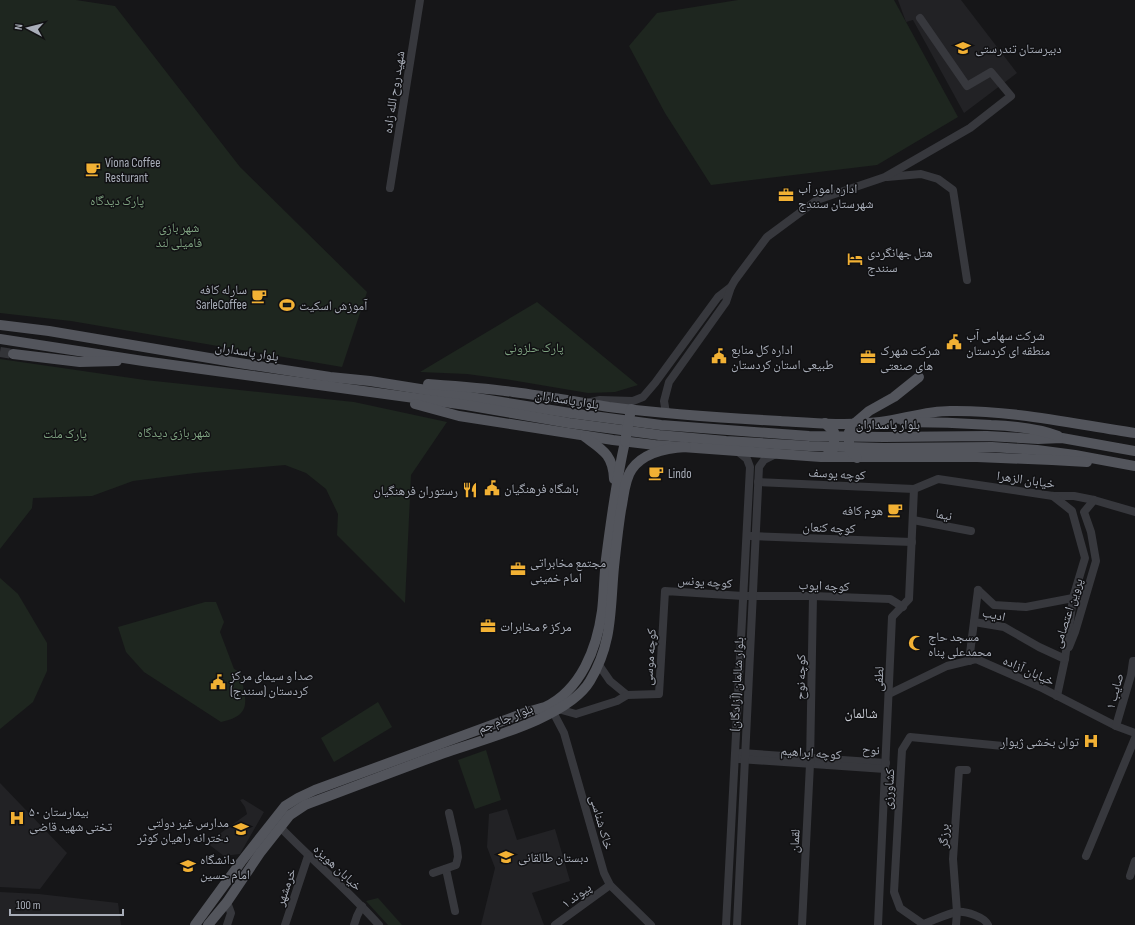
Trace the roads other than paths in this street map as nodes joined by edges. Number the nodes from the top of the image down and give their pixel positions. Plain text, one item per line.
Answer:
1 (420, 0) edge
2 (920, 18) dead end
3 (885, 177) junction
4 (390, 188) dead end
5 (967, 280) dead end
6 (731, 287) junction
7 (0, 325) edge
8 (0, 338) edge
9 (682, 346) junction
10 (690, 352) junction
11 (13, 354) tunnel mouth
12 (143, 360) junction
13 (919, 377) dead end
14 (370, 381) junction
15 (368, 392) junction
16 (583, 403) junction
17 (631, 409) junction
18 (666, 413) junction
19 (880, 422) junction
20 (825, 423) junction
21 (855, 423) junction
22 (1135, 433) edge
23 (581, 435) junction
24 (1062, 438) junction
25 (625, 442) junction
26 (686, 447) junction
27 (737, 451) junction
28 (1135, 451) edge
29 (776, 454) junction
30 (825, 457) junction
31 (857, 458) junction
32 (1106, 461) junction
33 (1135, 466) edge
34 (758, 482) junction
35 (914, 489) junction
36 (615, 492) junction
37 (1053, 496) junction
38 (1094, 500) junction
39 (1135, 512) edge
40 (913, 520) junction
41 (971, 531) dead end
42 (746, 535) junction
43 (755, 536) junction
44 (912, 542) junction
45 (665, 591) joint
46 (743, 596) junction
47 (752, 596) junction
48 (813, 596) junction
49 (1073, 598) junction
50 (902, 606) junction
51 (607, 611) junction
52 (974, 622) junction
53 (1065, 658) junction
54 (969, 661) junction
55 (1134, 661) edge
56 (599, 665) junction
57 (889, 694) junction
58 (628, 695) junction
59 (1057, 696) junction
60 (555, 711) junction
61 (1116, 726) junction
62 (1135, 734) edge
63 (1135, 738) edge
64 (1003, 746) dead end
65 (735, 755) junction
66 (745, 756) junction
67 (810, 760) junction
68 (886, 766) junction
69 (968, 770) dead end
70 (449, 813) dead end
71 (281, 828) junction
72 (730, 855) junction
73 (308, 856) junction
74 (740, 856) junction
75 (1086, 856) dead end
76 (1135, 861) edge
77 (446, 869) junction
78 (433, 873) dead end
79 (1130, 876) dead end
80 (610, 885) junction
81 (227, 902) junction
82 (362, 906) junction
83 (454, 911) dead end
84 (957, 912) junction
85 (923, 924) edge
86 (195, 925) edge
87 (208, 925) edge
88 (227, 925) edge
89 (285, 925) edge
90 (354, 925) edge
91 (378, 925) edge
92 (555, 925) edge
93 (651, 925) edge
94 (726, 925) edge
95 (737, 925) edge
96 (802, 925) edge
97 (878, 925) edge
98 (956, 925) edge
99 (988, 925) edge

1 - 4 street, شهید روح الله زاده
2 - 3 street
3 - 5 street
3 - 6 street
6 - 9 street
6 - 10 street
7 - 14 main road, بلوار پاسداران
8 - 12 main road, بلوار پاسداران
9 - 10 street
9 - 16 street
10 - 18 street
11 - 12 main road
12 - 15 main road, بلوار پاسداران
13 - 21 main road
14 - 16 main road
14 - 24 main road, بلوار پاسداران
15 - 23 main road
15 - 32 main road, بلوار پاسداران
16 - 17 main road
17 - 18 main road
17 - 25 main road, بلوار جام جم, bridge
18 - 20 main road
19 - 21 main road
19 - 22 main road
19 - 24 main road
20 - 21 main road
20 - 30 main road, bridge
21 - 31 main road, bridge
23 - 25 main road
23 - 36 main road
24 - 28 main road, بلوار پاسداران
25 - 26 main road
25 - 36 main road, بلوار جام جم
26 - 27 main road
26 - 51 main road, بلوار جام جم
27 - 29 main road
27 - 42 street, بلوار شالمان (آزادگان)
29 - 30 main road
29 - 34 street, بلوار شالمان (آزادگان)
30 - 31 main road
31 - 32 main road
32 - 33 main road, بلوار پاسداران
34 - 35 street, کوچه یوسف
34 - 43 street, بلوار شالمان (آزادگان)
35 - 37 street, خیابان الزهرا
35 - 40 street, لطفی
36 - 51 main road, بلوار جام جم
37 - 38 street, خیابان الزهرا
37 - 49 street, پروین اعتصامی
38 - 39 street, خیابان الزهرا
38 - 53 street, پروین اعتصامی
40 - 41 street, نیما
40 - 44 street, لطفی
42 - 43 street, کوچه کنعان
42 - 46 street, بلوار شالمان (آزادگان)
43 - 44 street, کوچه کنعان
43 - 47 street, بلوار شالمان (آزادگان)
44 - 50 street, لطفی
45 - 46 street, کوچه یونس
45 - 58 street, کوچه موسی
46 - 47 street, کوچه ایوب
46 - 65 street, بلوار شالمان (آزادگان)
47 - 48 street, کوچه ایوب
47 - 66 street, بلوار شالمان (آزادگان)
48 - 50 street, کوچه ایوب
48 - 67 street, کوچه نوح
49 - 52 street, ادیب
49 - 53 street, پروین اعتصامی
50 - 57 street, لطفی
51 - 56 main road, بلوار جام جم
51 - 86 main road, بلوار جام جم
52 - 53 street, ادیب
52 - 54 street
53 - 59 street
54 - 57 street, خیابان آزاده
54 - 59 street, خیابان آزاده
55 - 61 street, صایب ۱
56 - 58 street
56 - 60 main road, بلوار جام جم
57 - 68 street, لطفی
58 - 60 street
59 - 61 street, خیابان آزاده
60 - 71 main road, بلوار جام جم
60 - 80 street, خاک شناسی
61 - 62 street, خیابان آزاده
63 - 75 street
64 - 85 street, کشاورزی
65 - 66 street
65 - 72 street, بلوار شالمان (آزادگان)
66 - 67 street, کوچه ابراهیم
66 - 74 street, بلوار شالمان (آزادگان)
67 - 68 street, کوچه ابراهیم
67 - 96 street, لقمان
68 - 97 street, لطفی
69 - 84 street, برزگر
70 - 77 street
71 - 73 street, خیابان هویزه
71 - 81 main road, بلوار جام جم
72 - 74 street
72 - 94 street, بلوار شالمان (آزادگان)
73 - 82 street, خیابان هویزه
73 - 89 street, خرمشهر
74 - 95 street, بلوار شالمان (آزادگان)
76 - 79 street
77 - 78 street
77 - 83 street
80 - 92 street, پیوند ۱
80 - 93 street, خاک شناسی
81 - 87 main road, بلوار جام جم
81 - 88 street
82 - 90 street
82 - 91 street, خیابان هویزه
84 - 85 street
84 - 98 street
84 - 99 street

